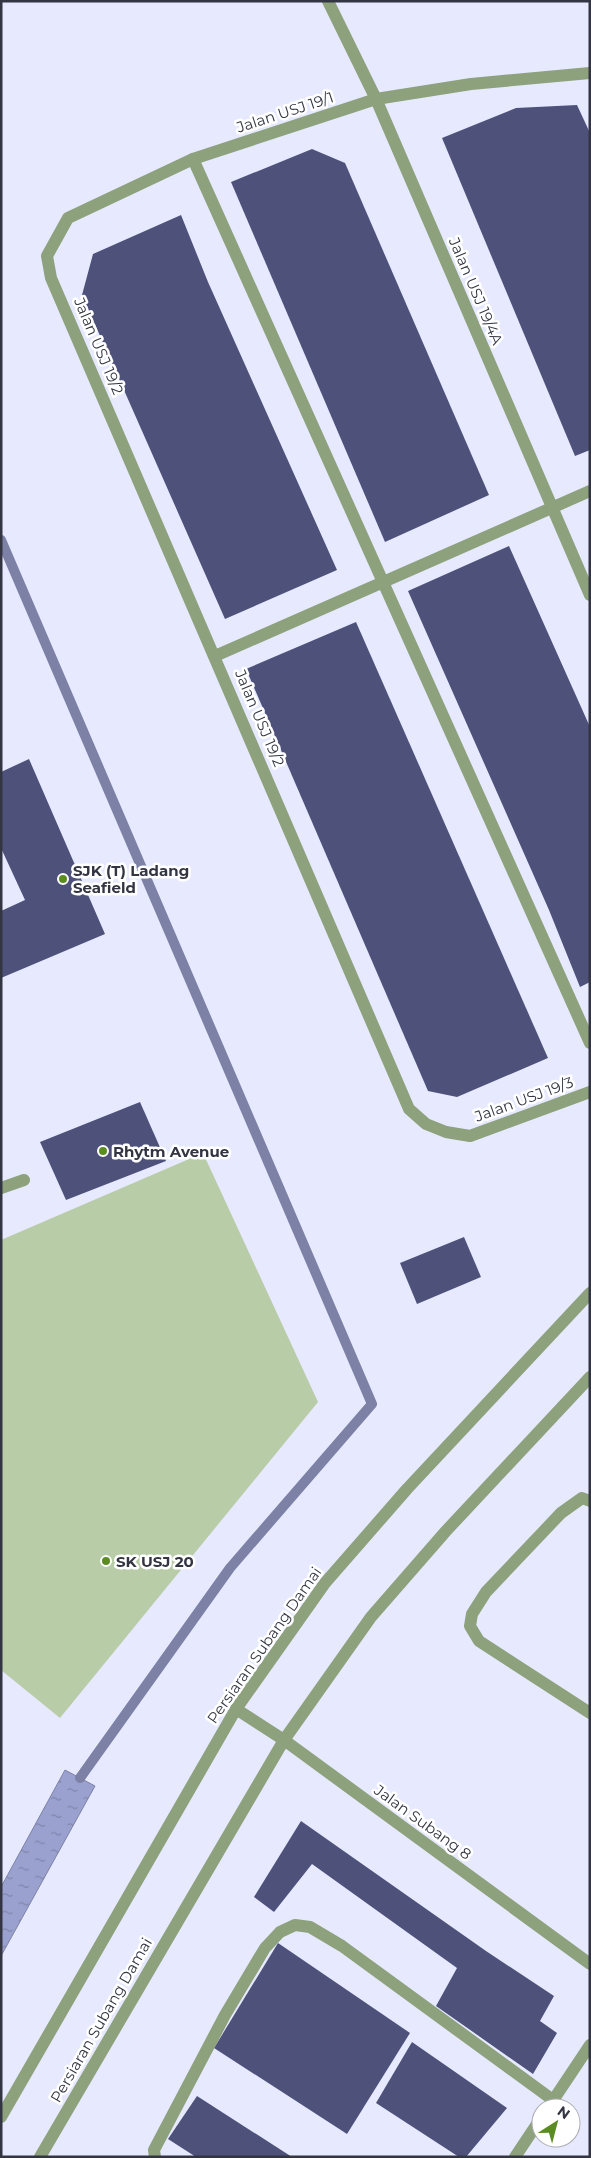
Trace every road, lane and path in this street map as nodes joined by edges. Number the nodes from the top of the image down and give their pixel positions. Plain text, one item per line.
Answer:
1 (328, 1) edge
2 (590, 73) edge
3 (376, 100) junction
4 (193, 159) junction
5 (51, 278) joint
6 (590, 491) edge
7 (552, 508) junction
8 (382, 583) junction
9 (590, 595) edge
10 (216, 656) junction
11 (590, 1043) edge
12 (590, 1092) edge
13 (470, 1136) joint
14 (24, 1180) dead end
15 (1, 1188) edge
16 (590, 1293) edge
17 (590, 1377) edge
18 (590, 1501) edge
19 (236, 1709) junction
20 (590, 1713) edge
21 (284, 1740) junction
22 (590, 1964) edge
23 (590, 2045) edge
24 (542, 2098) edge
25 (554, 2098) edge
26 (1, 2117) edge
27 (531, 2133) edge
28 (40, 2157) edge
29 (155, 2157) edge
30 (515, 2157) edge

1 - 3 street, Jalan USJ 19/4A
2 - 3 street, Jalan USJ 19/1
3 - 4 street, Jalan USJ 19/1
3 - 7 street, Jalan USJ 19/4A
4 - 5 street, Jalan USJ 19/1
4 - 8 street
5 - 10 street, Jalan USJ 19/2
6 - 7 street
7 - 8 street
7 - 9 street, Jalan USJ 19/4A
8 - 10 street
8 - 11 street
10 - 13 street, Jalan USJ 19/2
12 - 13 street, Jalan USJ 19/3
14 - 15 street
16 - 19 street, Persiaran Subang Damai
17 - 21 street, Persiaran Subang Damai
18 - 20 street
19 - 21 street, Jalan Subang 8
19 - 26 street, Persiaran Subang Damai
21 - 22 street, Jalan Subang 8
21 - 28 street, Persiaran Subang Damai
23 - 25 street
24 - 29 street
27 - 30 street

